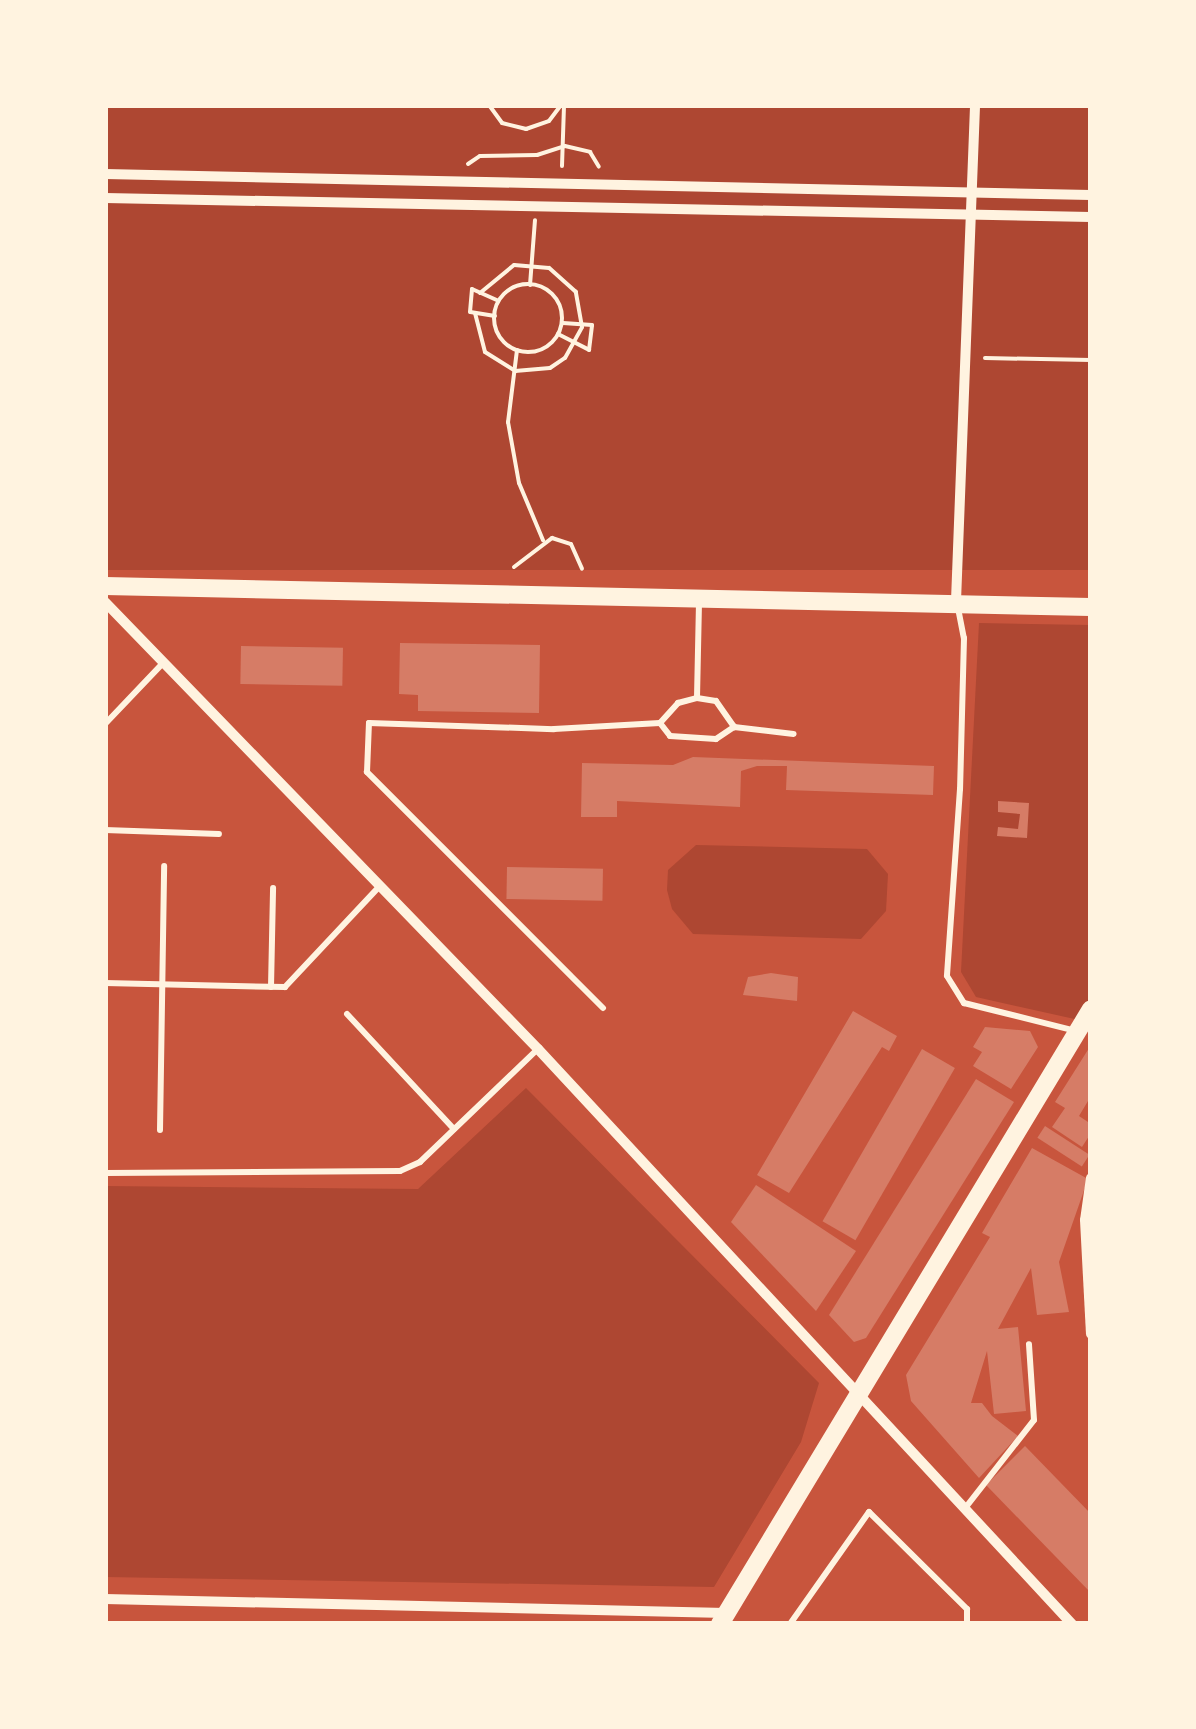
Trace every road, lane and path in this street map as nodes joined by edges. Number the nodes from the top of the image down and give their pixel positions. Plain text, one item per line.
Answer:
1 (489, 105) edge
2 (562, 105) edge
3 (975, 105) edge
4 (564, 146) junction
5 (537, 155) junction
6 (468, 164) dead end
7 (537, 166) dead end
8 (562, 166) dead end
9 (599, 167) dead end
10 (105, 174) edge
11 (972, 192) junction
12 (1091, 195) edge
13 (105, 198) edge
14 (971, 214) junction
15 (536, 217) dead end
16 (1091, 217) edge
17 (535, 264) junction
18 (530, 285) junction
19 (480, 293) junction
20 (498, 301) junction
21 (476, 313) junction
22 (494, 316) junction
23 (562, 323) junction
24 (582, 324) junction
25 (558, 334) junction
26 (576, 343) junction
27 (517, 350) junction
28 (985, 358) dead end
29 (1091, 360) edge
30 (515, 371) junction
31 (543, 540) junction
32 (514, 567) dead end
33 (582, 569) dead end
34 (105, 586) edge
35 (699, 598) junction
36 (956, 601) junction
37 (105, 602) edge
38 (1091, 607) edge
39 (165, 661) junction
40 (697, 698) junction
41 (105, 724) edge
42 (660, 724) junction
43 (734, 727) junction
44 (794, 734) dead end
45 (105, 830) edge
46 (218, 834) dead end
47 (164, 866) dead end
48 (381, 886) junction
49 (273, 888) dead end
50 (105, 983) edge
51 (162, 984) junction
52 (271, 987) junction
53 (603, 1008) dead end
54 (1091, 1008) edge
55 (348, 1014) dead end
56 (1084, 1034) edge
57 (538, 1049) junction
58 (454, 1129) junction
59 (160, 1130) dead end
60 (105, 1173) edge
61 (1091, 1178) edge
62 (1091, 1334) edge
63 (1028, 1344) dead end
64 (858, 1390) junction
65 (966, 1507) junction
66 (105, 1599) edge
67 (723, 1619) edge
68 (790, 1624) edge
69 (967, 1624) edge
70 (1072, 1624) edge

1 - 2 path
2 - 4 path
3 - 11 street
4 - 5 path
4 - 8 path
4 - 9 path
5 - 6 path
5 - 7 path
10 - 11 street
11 - 12 street
11 - 14 street
13 - 14 street
14 - 16 street
14 - 36 street
15 - 17 path
17 - 18 path
17 - 19 path
17 - 24 path
18 - 20 path
18 - 23 path
19 - 20 path
19 - 21 path
20 - 22 path
21 - 22 path
21 - 30 path
22 - 27 path
23 - 24 path
23 - 25 path
24 - 26 path
24 - 26 path
25 - 26 path
25 - 27 path
26 - 30 path
27 - 30 path
28 - 29 path
30 - 31 path
31 - 32 path
31 - 33 path
34 - 35 main road
35 - 36 main road
35 - 40 lane
36 - 38 main road
36 - 56 lane
37 - 39 street
39 - 41 lane
39 - 48 street
40 - 42 lane
40 - 43 lane
42 - 43 lane
42 - 53 lane
43 - 44 lane
45 - 46 lane
47 - 51 lane
48 - 52 lane
48 - 57 street
49 - 52 lane
50 - 51 lane
51 - 52 lane
51 - 59 lane
54 - 56 main road
55 - 58 lane
56 - 64 main road
57 - 58 lane
57 - 64 street
58 - 60 lane
61 - 62 street
63 - 65 lane
64 - 65 street
64 - 67 main road
65 - 70 street
66 - 67 street
68 - 69 lane

